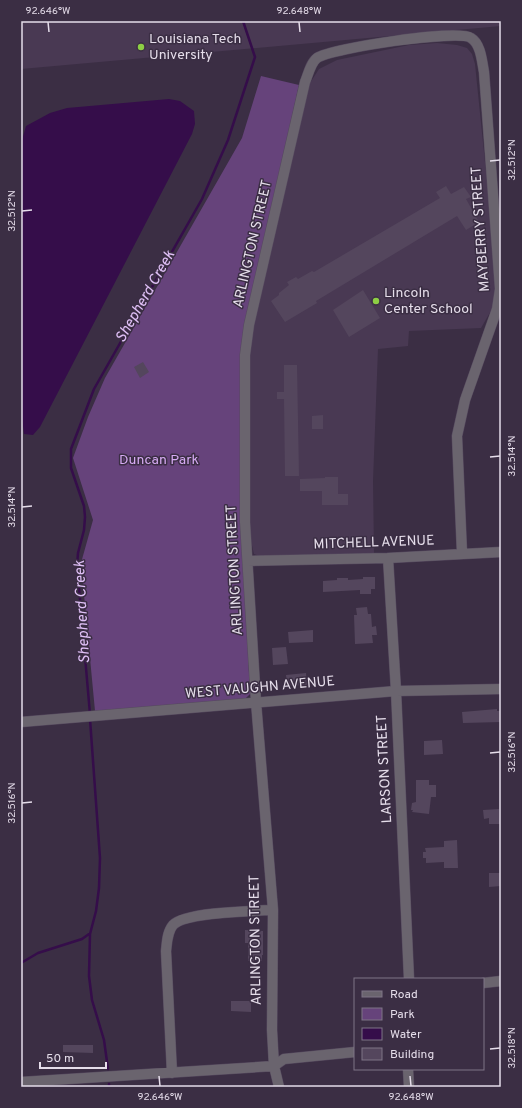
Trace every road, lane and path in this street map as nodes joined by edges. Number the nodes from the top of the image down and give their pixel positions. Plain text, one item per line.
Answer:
1 (475, 41) joint
2 (501, 552) edge
3 (462, 554) junction
4 (388, 558) junction
5 (248, 561) junction
6 (501, 689) edge
7 (396, 691) junction
8 (256, 702) junction
9 (21, 722) edge
10 (273, 910) junction
11 (409, 978) edge
12 (501, 981) edge
13 (484, 983) edge
14 (354, 1052) edge
15 (274, 1066) junction
16 (408, 1070) edge
17 (172, 1073) junction
18 (21, 1082) edge
19 (279, 1087) edge
20 (409, 1087) edge

1 - 3 street, MAYBERRY STREET
1 - 5 street, ARLINGTON STREET
2 - 3 street, MITCHELL AVENUE
3 - 4 street, MITCHELL AVENUE
4 - 5 street, MITCHELL AVENUE
4 - 7 street, LARSON STREET
5 - 8 street, ARLINGTON STREET
6 - 7 street, WEST VAUGHN AVENUE
7 - 8 street, WEST VAUGHN AVENUE
7 - 11 street, LARSON STREET
8 - 9 street, WEST VAUGHN AVENUE
8 - 10 street, ARLINGTON STREET
10 - 15 street, ARLINGTON STREET
10 - 17 street
12 - 13 street
14 - 15 street
15 - 17 street
15 - 19 street, ARLINGTON STREET
16 - 20 street
17 - 18 street

